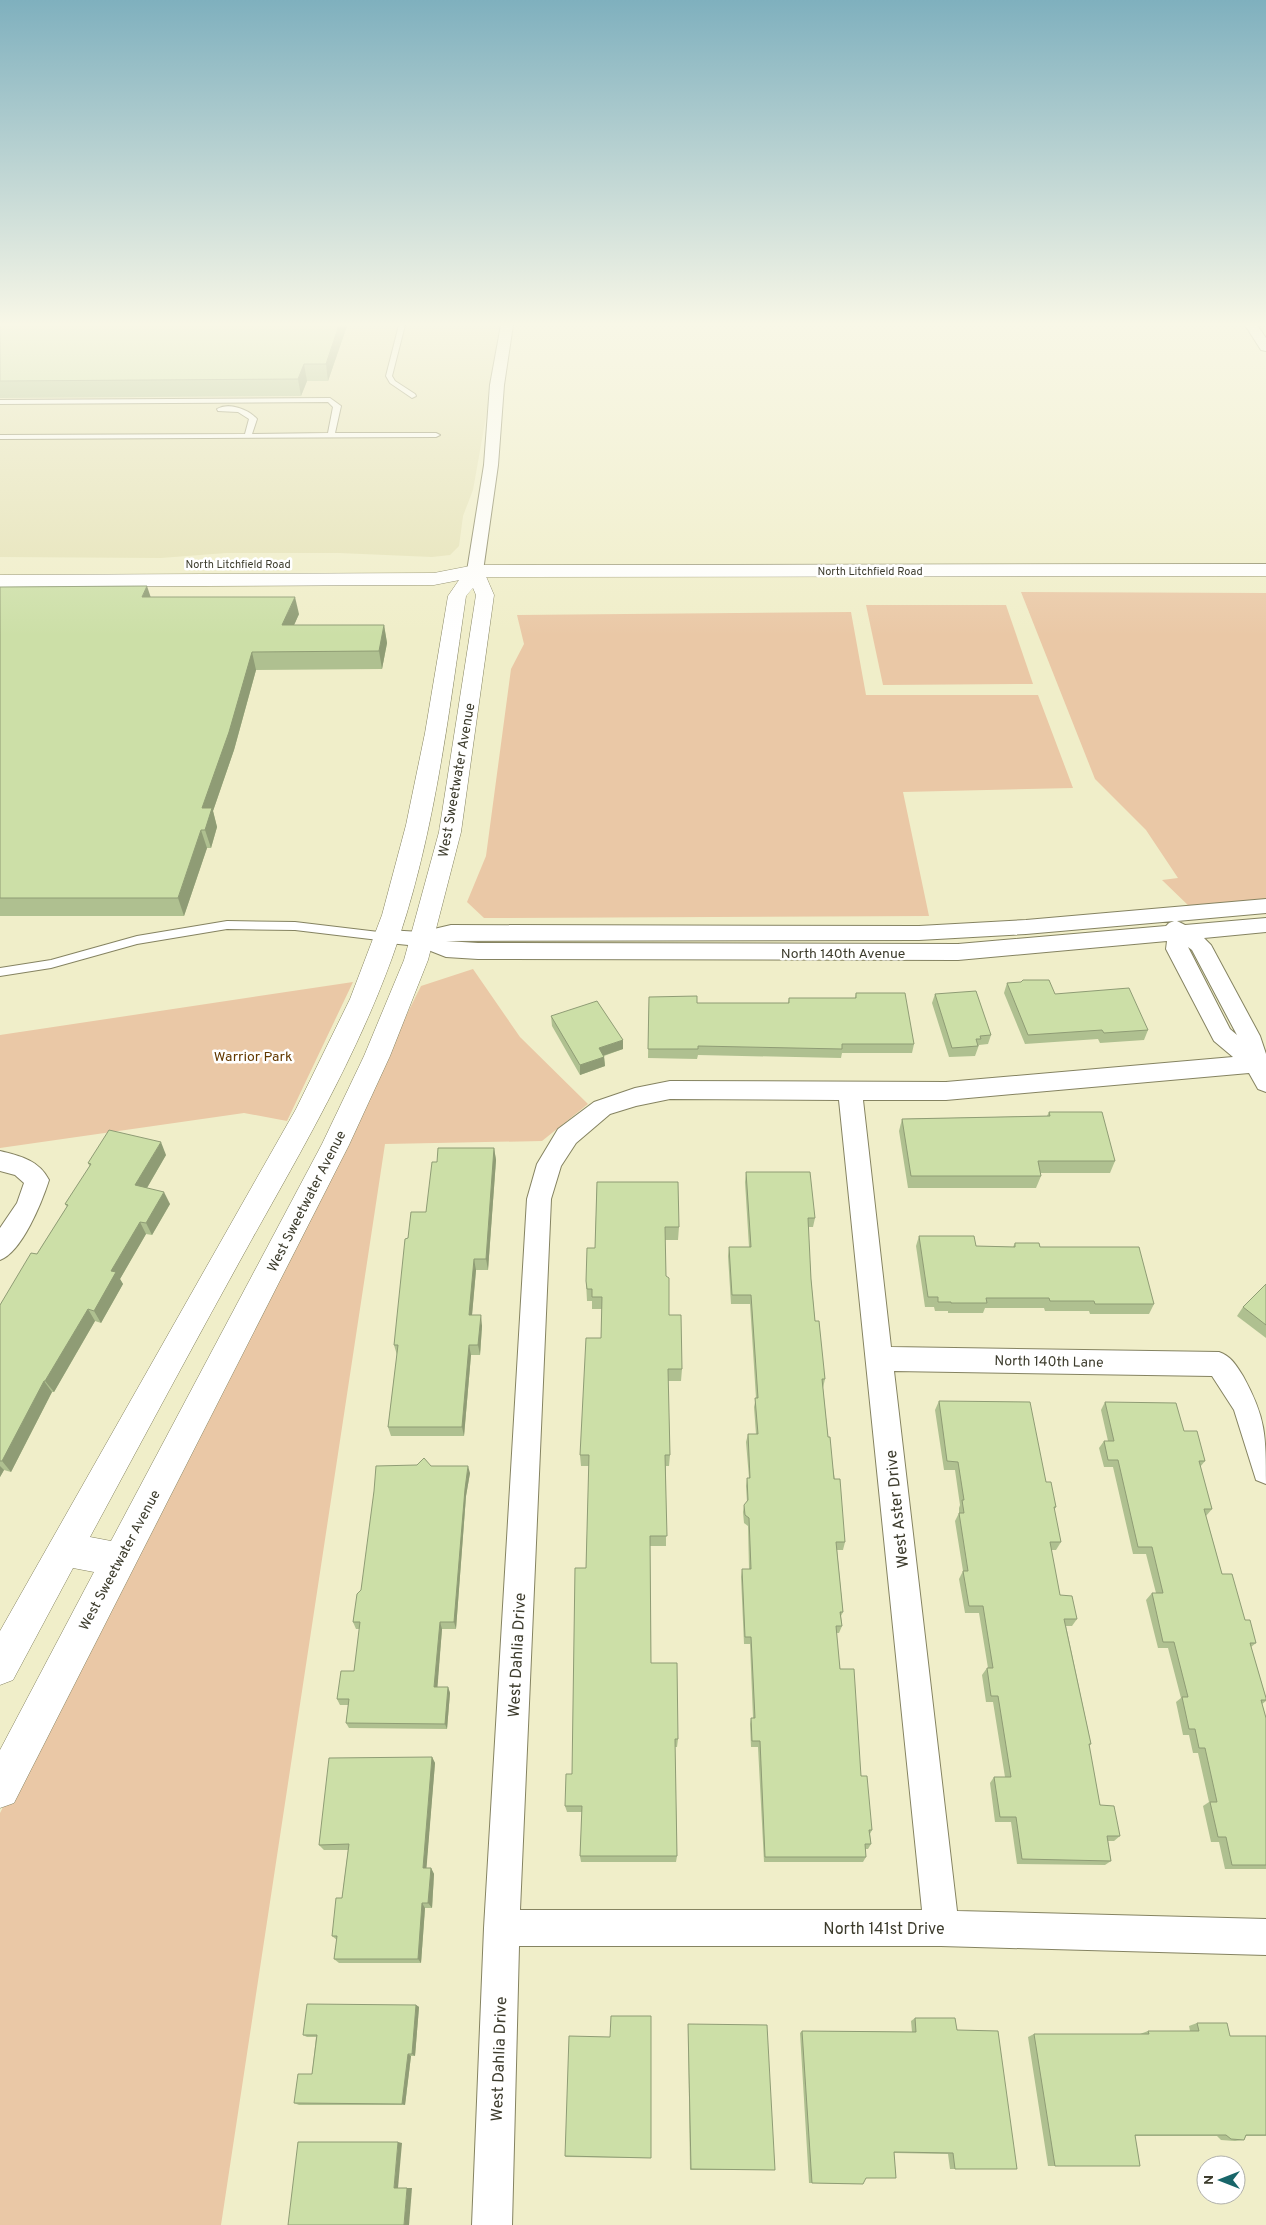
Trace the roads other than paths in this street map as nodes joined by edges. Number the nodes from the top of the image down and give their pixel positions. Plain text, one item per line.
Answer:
1 (250, 429) edge
2 (332, 429) edge
3 (494, 429) edge
4 (248, 435) junction
5 (331, 435) junction
6 (436, 435) dead end
7 (0, 437) edge
8 (0, 564) edge
9 (1266, 570) edge
10 (475, 571) junction
11 (0, 580) edge
12 (1266, 906) edge
13 (1174, 923) junction
14 (1266, 925) edge
15 (387, 937) junction
16 (421, 939) junction
17 (0, 972) edge
18 (1262, 1070) edge
19 (850, 1090) junction
20 (0, 1161) edge
21 (0, 1249) edge
22 (880, 1359) junction
23 (1266, 1470) edge
24 (65, 1550) junction
25 (119, 1560) junction
26 (0, 1667) edge
27 (0, 1789) edge
28 (502, 1928) junction
29 (941, 1928) junction
30 (1266, 1937) edge
31 (492, 2225) edge

1 - 4 lane
2 - 5 lane
3 - 10 street
4 - 5 lane
4 - 7 lane
5 - 6 lane
8 - 10 street, North Litchfield Road
9 - 10 street, North Litchfield Road
10 - 11 street, North Litchfield Road
10 - 15 street
10 - 16 street, West Sweetwater Avenue
12 - 13 street, North 140th Avenue
13 - 14 street, North 140th Avenue
13 - 16 street, North 140th Avenue
13 - 18 street
15 - 16 street, North 140th Avenue
15 - 17 lane
15 - 24 street
16 - 25 street, West Sweetwater Avenue
18 - 19 street
19 - 22 street, West Aster Drive
19 - 28 street, West Dahlia Drive
20 - 21 street
22 - 23 street, North 140th Lane
22 - 29 street, West Aster Drive
24 - 25 street
24 - 26 street
25 - 27 street, West Sweetwater Avenue
28 - 29 street, North 141st Drive
28 - 31 street, West Dahlia Drive
29 - 30 street, North 141st Drive

